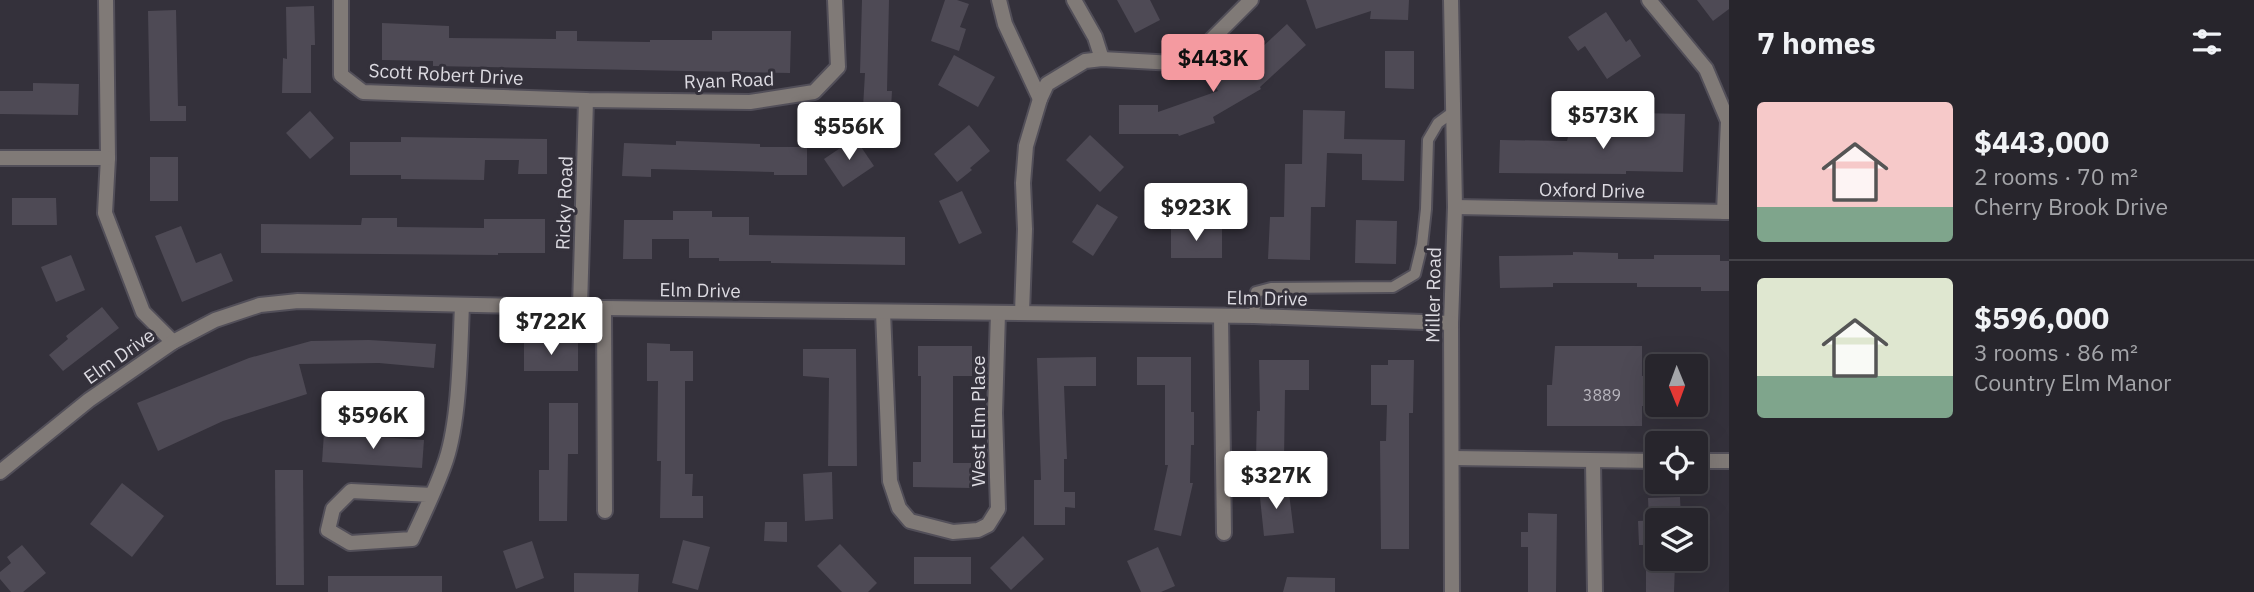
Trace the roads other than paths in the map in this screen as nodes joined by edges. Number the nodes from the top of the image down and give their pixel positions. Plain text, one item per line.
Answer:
1 (106, 0) edge
2 (341, 0) edge
3 (835, 0) edge
4 (999, 0) edge
5 (1074, 0) edge
6 (1251, 0) edge
7 (1451, 0) edge
8 (1649, 0) edge
9 (1102, 59) junction
10 (1040, 99) junction
11 (586, 100) junction
12 (1453, 112) junction
13 (0, 158) edge
14 (108, 158) junction
15 (1455, 206) junction
16 (1727, 212) edge
17 (462, 304) junction
18 (580, 307) junction
19 (604, 308) junction
20 (883, 312) junction
21 (998, 313) junction
22 (1022, 313) junction
23 (1254, 316) junction
24 (1221, 317) junction
25 (1451, 323) junction
26 (173, 342) junction
27 (1452, 458) junction
28 (1593, 461) junction
29 (1645, 461) edge
30 (1708, 461) edge
31 (1729, 461) edge
32 (0, 472) edge
33 (432, 495) junction
34 (605, 510) dead end
35 (1224, 533) dead end
36 (1452, 592) edge
37 (1595, 592) edge

1 - 14 street
2 - 11 street, Scott Robert Drive
3 - 11 street, Ryan Road
4 - 10 street
5 - 9 street
6 - 9 street
7 - 12 street, Miller Road
8 - 16 street
9 - 10 street
10 - 22 street
11 - 18 street, Ricky Road
12 - 15 street, Miller Road
12 - 23 lane
13 - 14 street
14 - 26 street
15 - 16 street, Oxford Drive
15 - 25 street, Miller Road
17 - 18 street, Elm Drive
17 - 26 street, Elm Drive
17 - 33 street
18 - 19 street, Elm Drive
19 - 20 street, Elm Drive
19 - 34 street
20 - 21 street, Elm Drive
20 - 21 street, West Elm Place
21 - 22 street, Elm Drive
22 - 24 street, Elm Drive
23 - 24 street, Elm Drive
23 - 25 street, Elm Drive
24 - 35 street
25 - 27 street, Miller Road
26 - 32 street, Elm Drive
27 - 28 street
27 - 36 street, Miller Road
28 - 29 street
28 - 37 street
30 - 31 street
33 - 33 street

